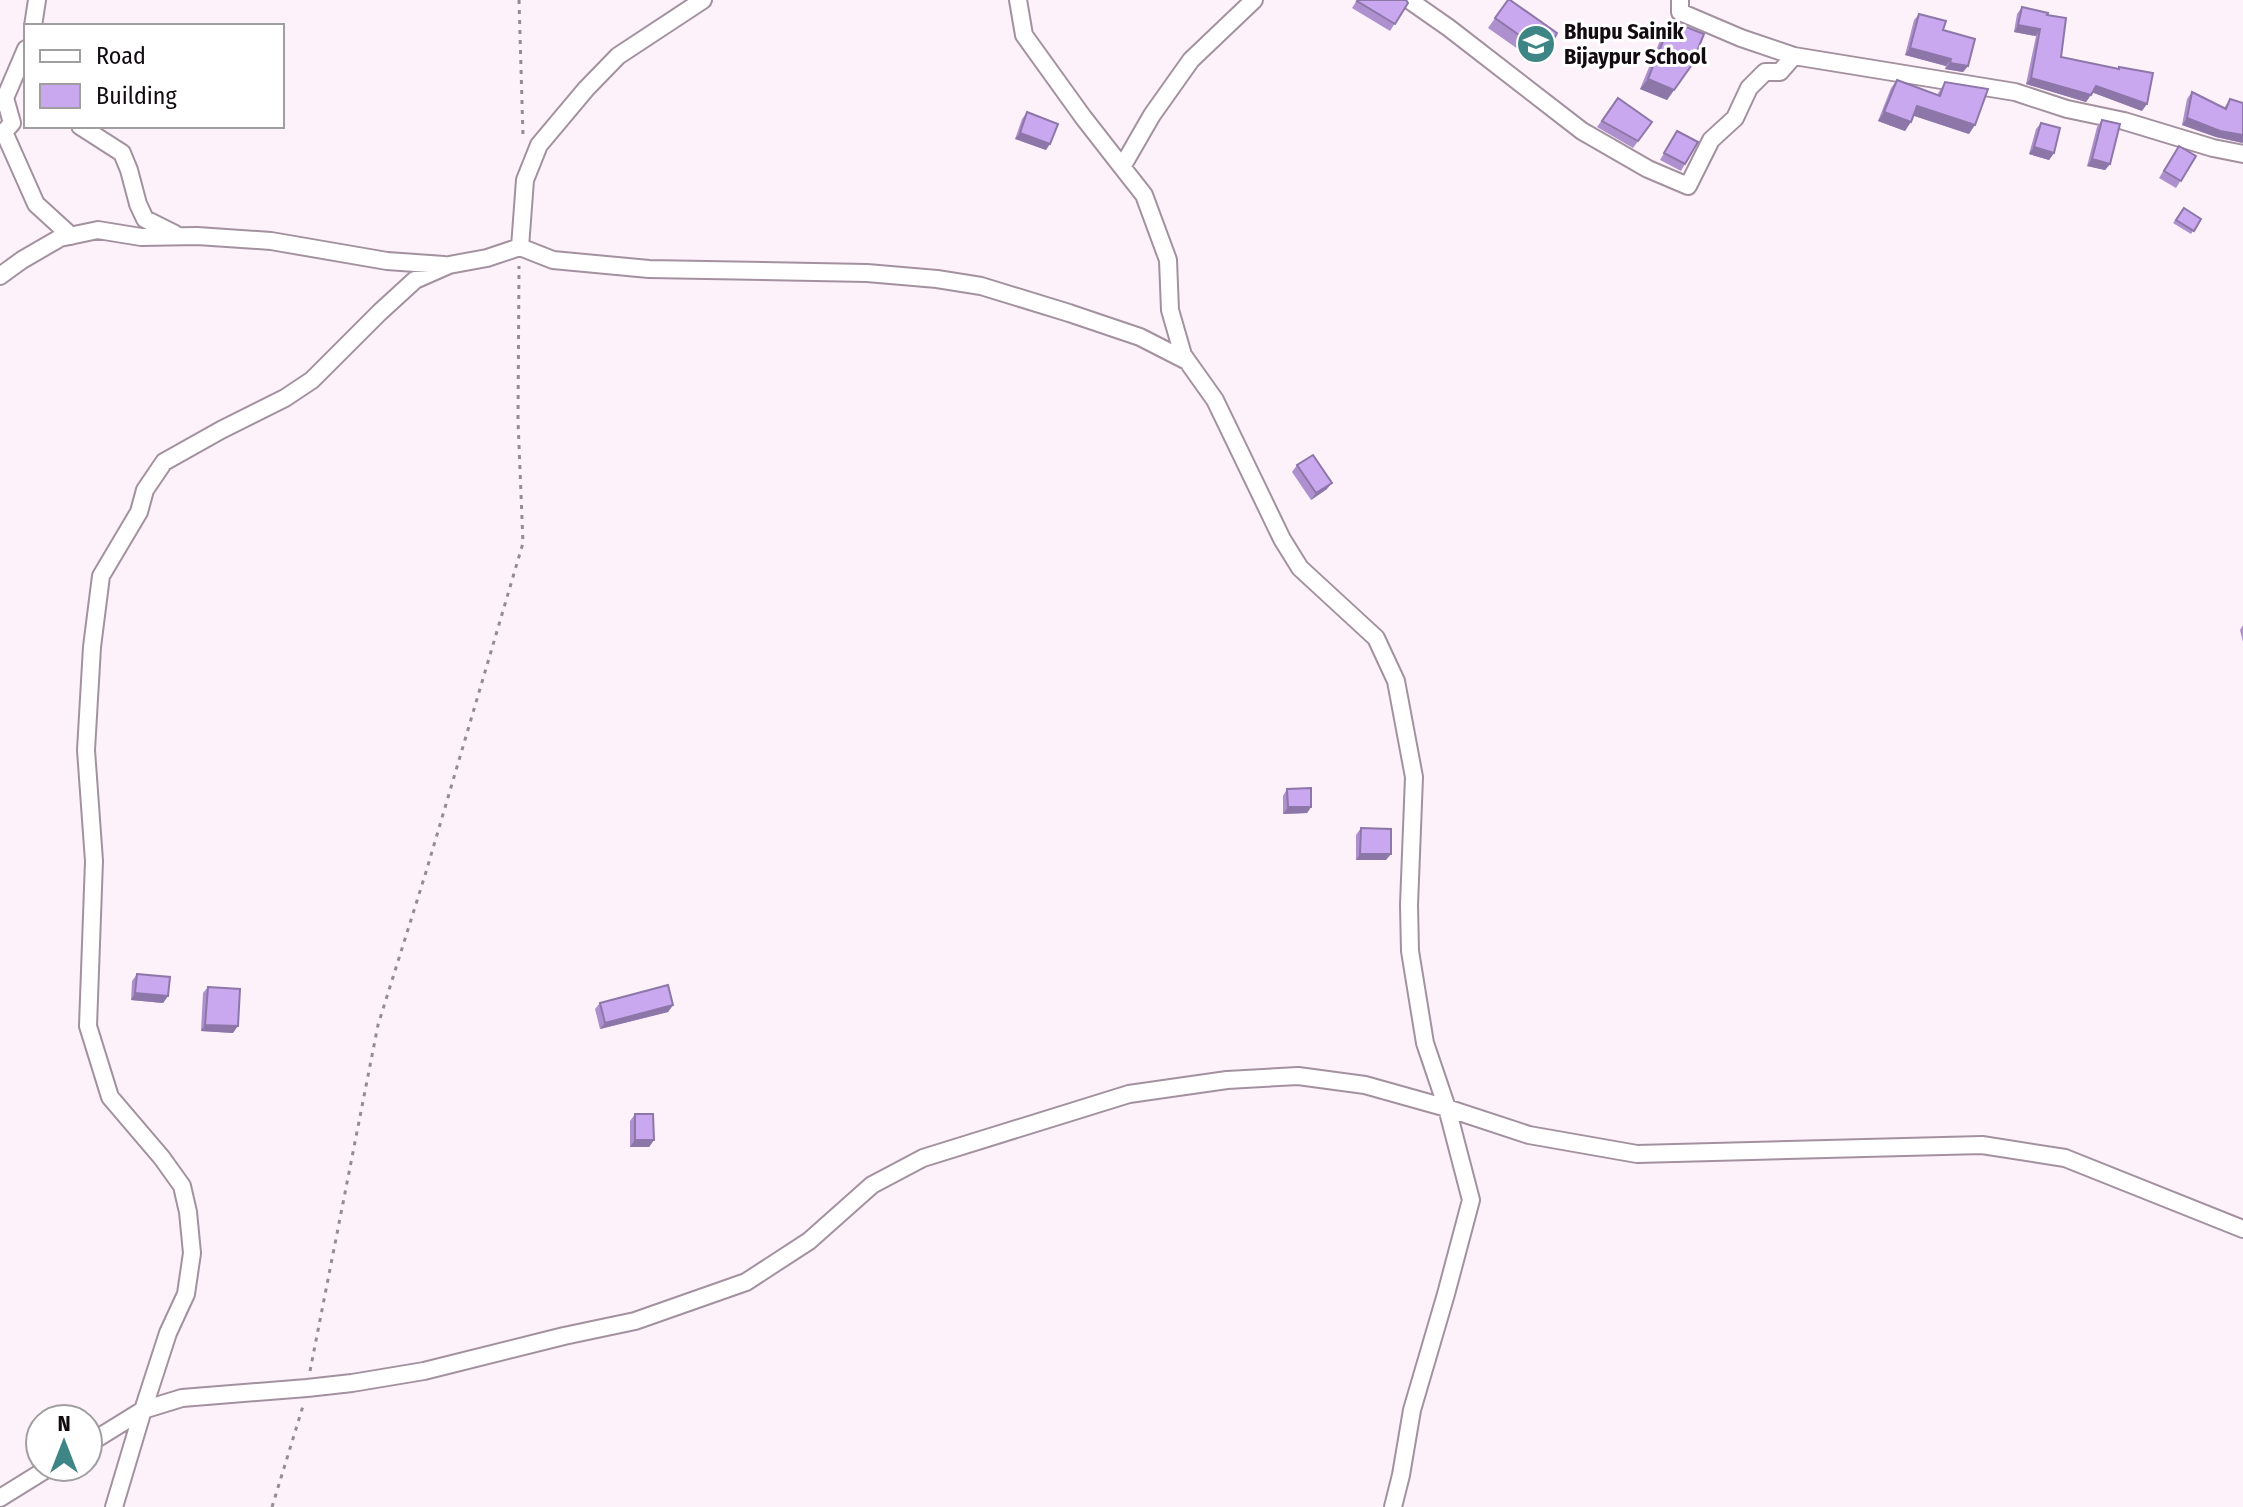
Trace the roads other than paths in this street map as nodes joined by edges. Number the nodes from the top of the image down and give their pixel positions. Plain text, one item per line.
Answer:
1 (37, 0) edge
2 (703, 0) edge
3 (1018, 0) edge
4 (1254, 0) edge
5 (1409, 0) edge
6 (1680, 0) edge
7 (33, 24) edge
8 (24, 54) edge
9 (1794, 56) junction
10 (11, 128) edge
11 (83, 128) edge
12 (2243, 154) edge
13 (1122, 167) junction
14 (71, 236) junction
15 (180, 236) junction
16 (520, 247) junction
17 (449, 265) junction
18 (0, 276) edge
19 (1187, 361) junction
20 (1447, 1108) junction
21 (2243, 1229) edge
22 (143, 1410) junction
23 (104, 1434) edge
24 (24, 1483) edge
25 (0, 1498) edge
26 (114, 1507) edge
27 (1393, 1507) edge

1 - 7 street
2 - 16 street
3 - 13 street
4 - 13 street
5 - 9 street
6 - 9 street
8 - 10 street
9 - 12 street
10 - 14 street
11 - 15 street
13 - 19 street
14 - 15 street
14 - 18 street
15 - 17 street
16 - 17 street
16 - 19 street
17 - 22 street
19 - 20 street
20 - 21 street
20 - 22 street
20 - 27 street
22 - 23 street
22 - 26 street
24 - 25 street

